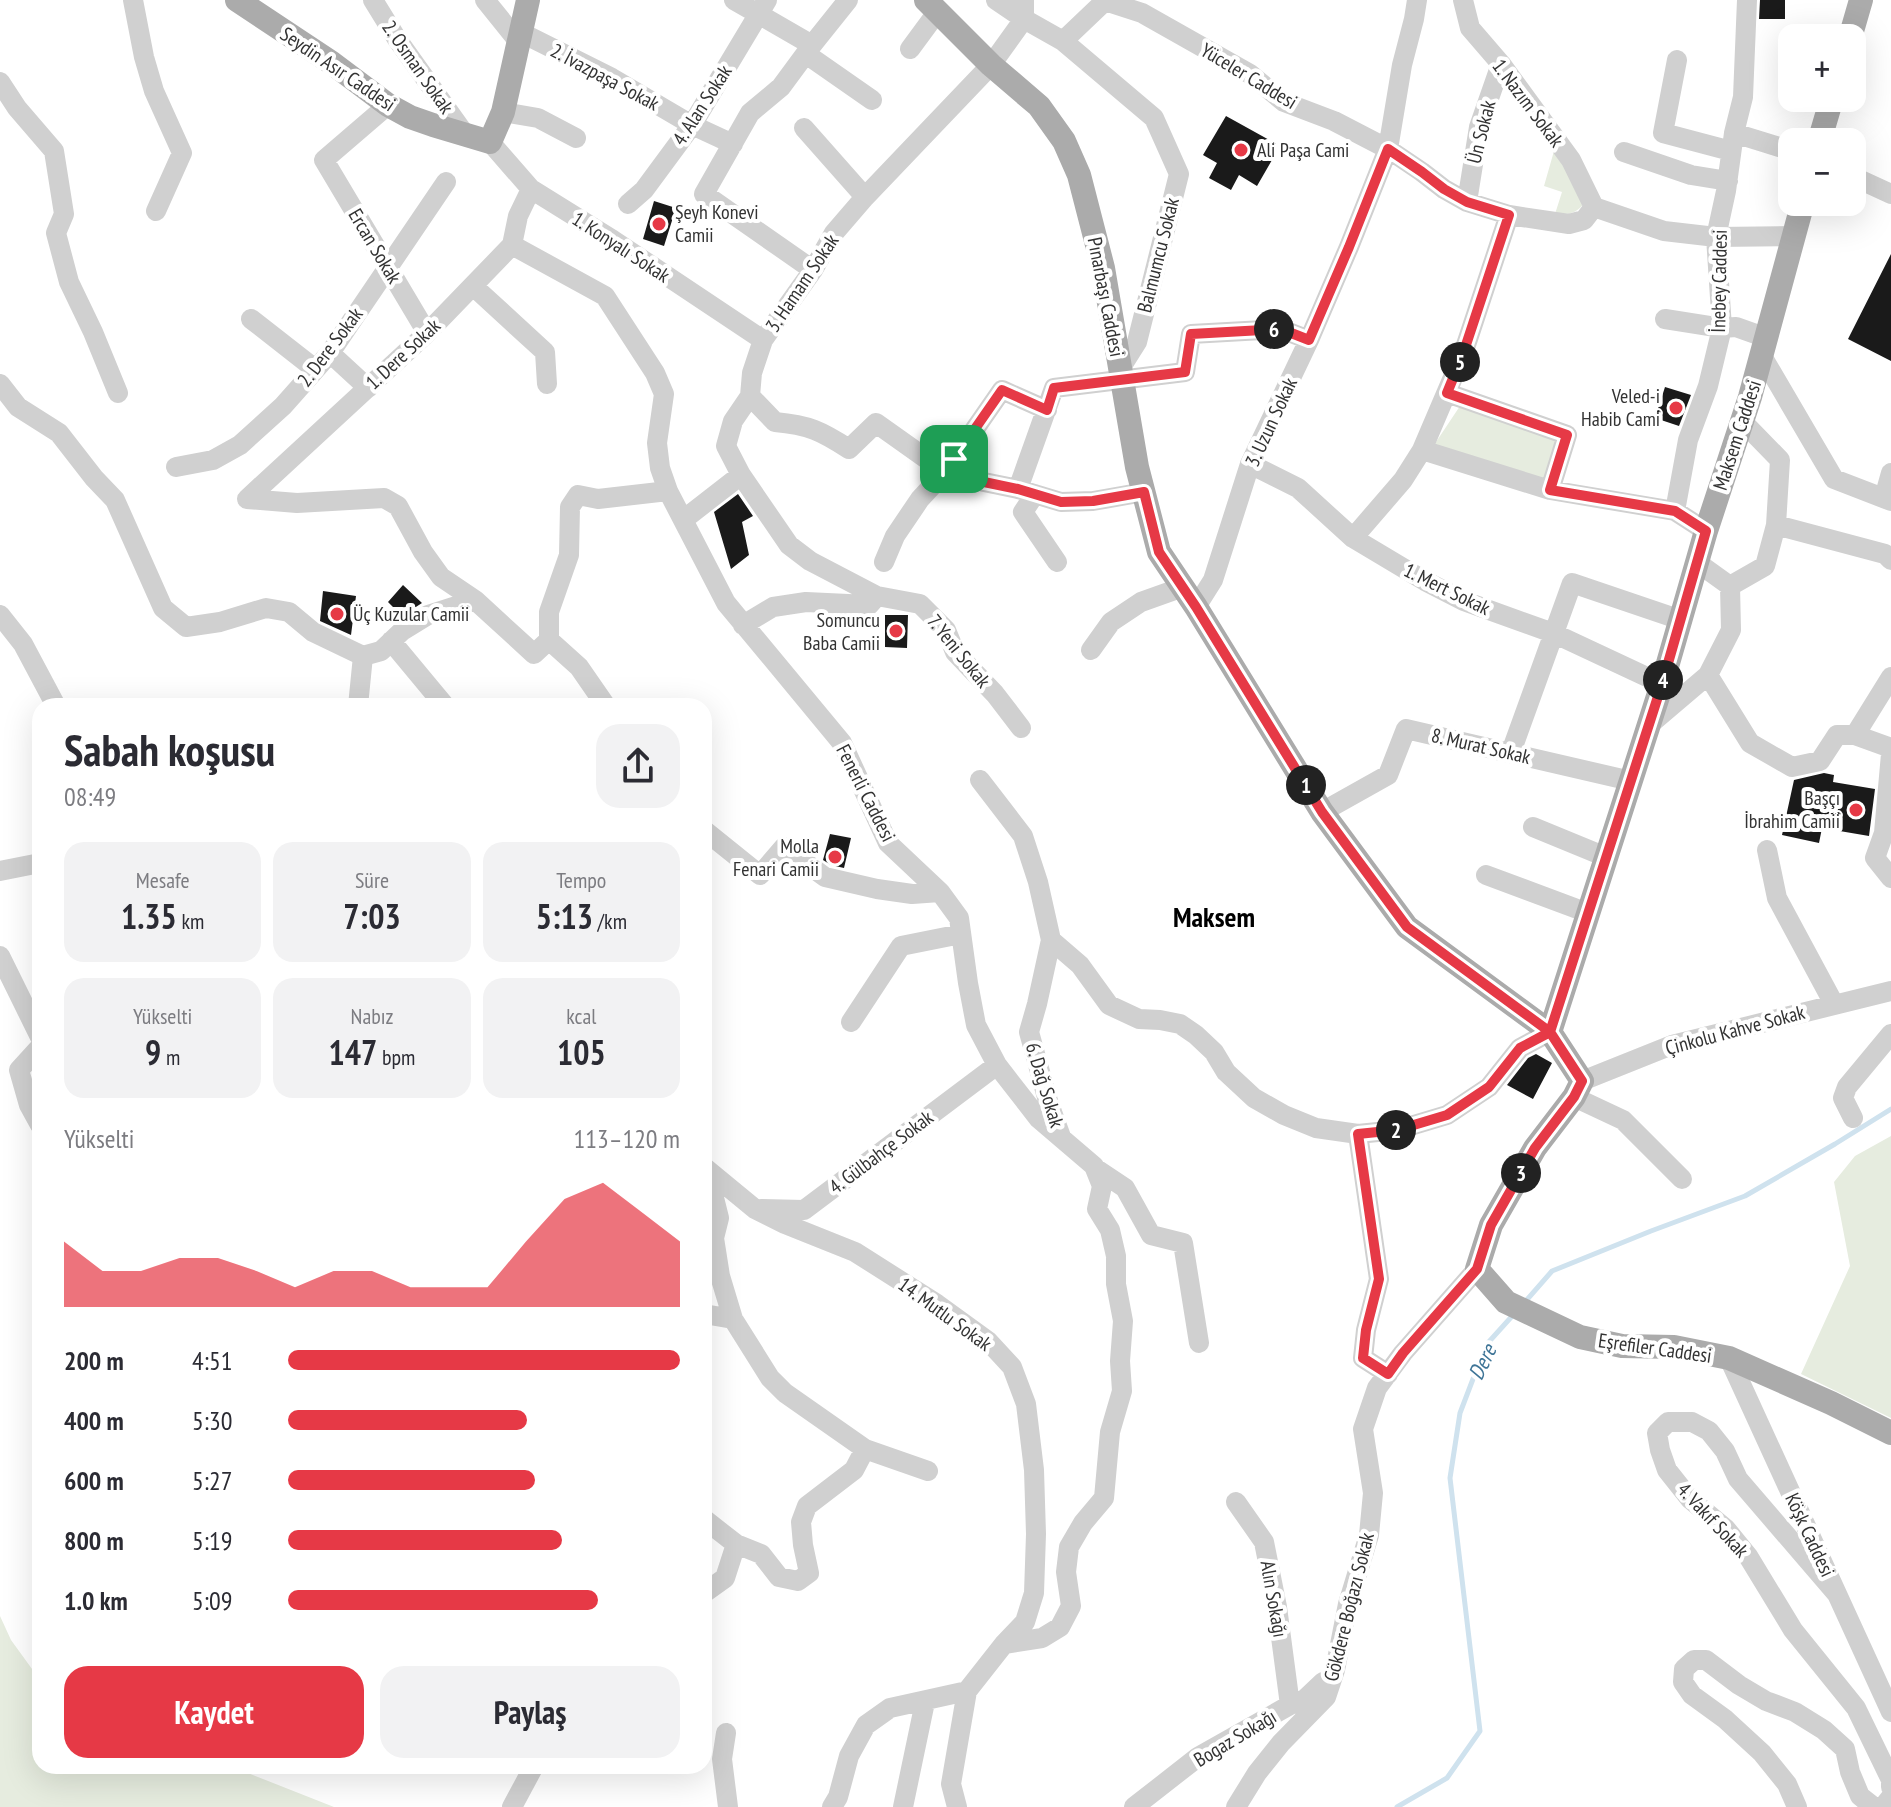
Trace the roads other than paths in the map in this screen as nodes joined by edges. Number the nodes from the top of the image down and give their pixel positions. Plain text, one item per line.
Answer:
1 (133, 0) edge
2 (237, 0) edge
3 (373, 0) edge
4 (485, 0) edge
5 (528, 0) edge
6 (734, 0) edge
7 (848, 0) edge
8 (996, 0) edge
9 (1106, 0) edge
10 (1417, 0) edge
11 (1463, 0) edge
12 (1747, 0) edge
13 (1861, 0) edge
14 (932, 6) edge
15 (764, 7) edge
16 (1024, 10) edge
17 (1854, 24) edge
18 (519, 37) junction
19 (1063, 41) junction
20 (809, 49) junction
21 (910, 49) dead end
22 (1677, 60) dead end
23 (1501, 64) junction
24 (991, 65) junction
25 (0, 82) edge
26 (872, 100) dead end
27 (388, 105) junction
28 (503, 112) junction
29 (692, 125) junction
30 (804, 128) dead end
31 (464, 133) junction
32 (576, 138) dead end
33 (490, 142) junction
34 (1732, 142) junction
35 (733, 144) junction
36 (1388, 149) junction
37 (1778, 149) edge
38 (1624, 152) dead end
39 (1728, 181) junction
40 (446, 182) dead end
41 (1866, 182) edge
42 (531, 189) junction
43 (1891, 194) edge
44 (865, 197) junction
45 (1467, 202) junction
46 (628, 204) dead end
47 (1594, 207) junction
48 (156, 211) dead end
49 (1509, 215) junction
50 (1799, 216) edge
51 (1794, 236) junction
52 (1716, 237) junction
53 (512, 245) junction
54 (388, 267) junction
55 (813, 270) junction
56 (473, 286) junction
57 (251, 319) dead end
58 (1665, 319) dead end
59 (1722, 328) junction
60 (427, 333) junction
61 (763, 340) junction
62 (1309, 340) junction
63 (1764, 347) junction
64 (330, 353) junction
65 (315, 369) junction
66 (1121, 375) junction
67 (0, 384) edge
68 (547, 384) dead end
69 (368, 388) junction
70 (118, 393) dead end
71 (1447, 393) junction
72 (750, 396) junction
73 (1047, 410) junction
74 (1742, 421) junction
75 (1422, 450) junction
76 (1250, 464) junction
77 (950, 465) junction
78 (176, 467) dead end
79 (1891, 473) edge
80 (741, 475) junction
81 (1550, 490) junction
82 (668, 491) junction
83 (1026, 492) junction
84 (1144, 492) junction
85 (1888, 500) edge
86 (1675, 511) junction
87 (683, 520) junction
88 (1776, 525) junction
89 (1706, 531) junction
90 (1353, 538) junction
91 (1889, 551) edge
92 (884, 562) dead end
93 (1057, 562) dead end
94 (1698, 563) junction
95 (1730, 586) junction
96 (877, 596) junction
97 (1190, 597) junction
98 (475, 600) junction
99 (0, 615) edge
100 (1681, 620) junction
101 (743, 625) junction
102 (1553, 633) junction
103 (396, 636) junction
104 (549, 640) junction
105 (1091, 650) dead end
106 (363, 656) junction
107 (1708, 675) junction
108 (1891, 677) edge
109 (1662, 684) junction
110 (52, 698) edge
111 (359, 698) edge
112 (439, 698) edge
113 (600, 698) edge
114 (1648, 726) junction
115 (1021, 728) dead end
116 (1855, 735) junction
117 (1891, 751) edge
118 (1511, 752) junction
119 (980, 780) dead end
120 (1631, 781) junction
121 (1322, 812) junction
122 (1533, 827) dead end
123 (712, 836) edge
124 (1767, 850) dead end
125 (1606, 857) junction
126 (32, 865) edge
127 (0, 871) edge
128 (1486, 875) dead end
129 (1891, 878) edge
130 (940, 892) junction
131 (1588, 913) junction
132 (961, 934) junction
133 (1051, 940) junction
134 (0, 956) edge
135 (1891, 991) edge
136 (1834, 1004) junction
137 (32, 1021) edge
138 (851, 1022) dead end
139 (1550, 1032) junction
140 (1891, 1034) edge
141 (32, 1056) edge
142 (997, 1065) junction
143 (1578, 1089) junction
144 (32, 1110) edge
145 (1853, 1118) dead end
146 (1039, 1119) joint
147 (1358, 1134) junction
148 (1061, 1137) junction
149 (1095, 1168) junction
150 (712, 1173) edge
151 (1682, 1179) dead end
152 (712, 1191) edge
153 (755, 1209) junction
154 (1477, 1269) junction
155 (712, 1315) edge
156 (733, 1319) junction
157 (1199, 1343) dead end
158 (1729, 1358) junction
159 (1388, 1374) junction
160 (1891, 1433) edge
161 (865, 1449) junction
162 (928, 1471) dead end
163 (1236, 1502) dead end
164 (712, 1525) edge
165 (736, 1544) junction
166 (712, 1587) edge
167 (1836, 1593) junction
168 (1004, 1644) junction
169 (1335, 1670) junction
170 (967, 1691) junction
171 (925, 1702) junction
172 (1290, 1705) junction
173 (1891, 1712) edge
174 (726, 1733) dead end
175 (530, 1774) edge
176 (1891, 1787) edge
177 (1891, 1797) edge
178 (512, 1807) edge
179 (728, 1807) edge
180 (832, 1807) edge
181 (903, 1807) edge
182 (957, 1807) edge
183 (1134, 1807) edge
184 (1236, 1807) edge
185 (1797, 1807) edge

1 - 48 street
2 - 27 main road, Seydin Asır Caddesi
3 - 31 street, 2. Osman Sokak
4 - 18 street
5 - 18 main road
6 - 15 street
7 - 20 street
8 - 16 street, Balmumcu Sokak
9 - 19 street
9 - 36 street, Yüceler Caddesi
10 - 36 street, 3. Uzun Sokak
11 - 23 street, 1. Nazım Sokak
12 - 34 street, İnebey Caddesi
13 - 17 main road
14 - 21 street
14 - 24 main road, Pınarbaşı Caddesi
15 - 20 street
15 - 29 street, 4. Alan Sokak
16 - 19 street, Balmumcu Sokak
16 - 24 street, 3. Hamam Sokak
18 - 28 main road
18 - 29 street, 2. İvazpaşa Sokak
19 - 66 street, Balmumcu Sokak
20 - 26 street
20 - 35 street
22 - 34 street
23 - 45 street, Ün Sokak
23 - 47 street, 1. Nazım Sokak
24 - 44 street, 3. Hamam Sokak
24 - 66 main road, Pınarbaşı Caddesi
25 - 70 street
27 - 31 main road, Seydin Asır Caddesi
27 - 54 street, Ercan Sokak
28 - 32 street
28 - 33 main road
29 - 35 street, 2. İvazpaşa Sokak
29 - 46 street, 4. Alan Sokak
30 - 44 street
31 - 33 main road, Seydin Asır Caddesi
33 - 42 street, 1. Konyalı Sokak
34 - 37 street
34 - 39 street, İnebey Caddesi
35 - 55 street
36 - 45 street, Yüceler Caddesi
36 - 62 street, 3. Uzun Sokak
38 - 39 street
39 - 52 street, İnebey Caddesi
40 - 54 street, 2. Dere Sokak
41 - 43 street
42 - 53 street, 1. Dere Sokak
42 - 61 street, 1. Konyalı Sokak
44 - 55 street, 3. Hamam Sokak
45 - 49 street, Yüceler Caddesi
47 - 49 street, Yüceler Caddesi
47 - 52 street
49 - 71 street
50 - 51 main road, Maksem Caddesi
51 - 52 street
51 - 63 main road, Maksem Caddesi
52 - 59 street, İnebey Caddesi
53 - 56 street, 1. Dere Sokak
53 - 82 street, Fenerli Caddesi
54 - 60 street, Ercan Sokak
54 - 64 street, 2. Dere Sokak
55 - 61 street, 3. Hamam Sokak
56 - 60 street, 1. Dere Sokak
56 - 68 street
57 - 65 street
58 - 59 street
59 - 63 street
59 - 86 street, İnebey Caddesi
60 - 69 street, 1. Dere Sokak
61 - 72 street, 3. Hamam Sokak
62 - 66 street
62 - 76 street, 3. Uzun Sokak
63 - 74 main road, Maksem Caddesi
63 - 85 street
64 - 65 street, 2. Dere Sokak
64 - 69 street
65 - 78 street, 2. Dere Sokak
66 - 73 street
66 - 84 main road, Pınarbaşı Caddesi
67 - 106 street
69 - 98 street, 1. Dere Sokak
71 - 75 street
71 - 81 street
72 - 77 street
72 - 80 street, 3. Hamam Sokak
73 - 77 street
73 - 83 street
74 - 88 street
74 - 89 main road, Maksem Caddesi
75 - 81 street
75 - 90 street
76 - 90 street, 1. Mert Sokak
76 - 97 street, 3. Uzun Sokak
77 - 83 street
77 - 92 street
79 - 85 street
80 - 87 street
80 - 96 street, 7. Yeni Sokak
81 - 86 street
82 - 87 street, Fenerli Caddesi
82 - 104 street
83 - 84 street
83 - 93 street
84 - 97 main road, Pınarbaşı Caddesi
86 - 89 street
87 - 101 street, Fenerli Caddesi
88 - 91 street
88 - 95 street
89 - 94 main road, Maksem Caddesi
90 - 102 street, 1. Mert Sokak
94 - 95 street
94 - 100 main road, Maksem Caddesi
95 - 107 street
96 - 101 street
96 - 115 street, 7. Yeni Sokak
97 - 105 street
97 - 121 main road, Pınarbaşı Caddesi
98 - 103 street
98 - 104 street
99 - 110 street
100 - 102 street
100 - 109 main road, Maksem Caddesi
101 - 130 street, Fenerli Caddesi
102 - 109 street, 1. Mert Sokak
102 - 118 street
103 - 106 street
103 - 112 street
104 - 113 street
106 - 111 street
107 - 114 street
107 - 116 street
108 - 116 street
109 - 114 main road, Maksem Caddesi
114 - 120 main road, Maksem Caddesi
116 - 117 street
117 - 129 street
118 - 120 street, 8. Murat Sokak
118 - 121 street, 8. Murat Sokak
119 - 133 street
120 - 125 main road, Maksem Caddesi
121 - 139 main road, Pınarbaşı Caddesi
122 - 125 street
123 - 130 street
124 - 136 street
125 - 131 main road, Maksem Caddesi
126 - 127 street
128 - 131 street
130 - 132 street, Fenerli Caddesi
131 - 139 main road, Maksem Caddesi
132 - 138 street
132 - 142 street, Fenerli Caddesi
133 - 147 street
133 - 148 street, 6. Dağ Sokak
134 - 137 street
135 - 136 street, Çinkolu Kahve Sokak
136 - 143 street, Çinkolu Kahve Sokak
139 - 143 main road
139 - 147 street
140 - 145 street
141 - 144 street
142 - 146 street, Fenerli Caddesi
142 - 153 street, 4. Gülbahçe Sokak
143 - 151 street
143 - 154 main road
146 - 148 street, 6. Dağ Sokak
147 - 159 street
148 - 149 street, 6. Dağ Sokak
149 - 157 street
149 - 168 street
150 - 153 street, 14. Mutlu Sokak
152 - 156 street
153 - 168 street, 14. Mutlu Sokak
154 - 158 main road, Eşrefiler Caddesi
154 - 159 street, Gökdere Boğazı Sokak
155 - 156 street
156 - 161 street
158 - 160 main road, Eşrefiler Caddesi
158 - 167 street, Köşk Caddesi
159 - 169 street, Gökdere Boğazı Sokak
161 - 162 street
161 - 165 street
163 - 172 street, Alın Sokağı
164 - 165 street
165 - 166 street
167 - 173 street, Köşk Caddesi
167 - 176 street, 4. Vakıf Sokak
168 - 170 street
169 - 172 street, Bogaz Sokağı
169 - 184 street, Gökdere Boğazı Sokak
170 - 171 street
170 - 182 street
171 - 180 street
171 - 181 street
172 - 183 street, Bogaz Sokağı
174 - 179 street
175 - 178 street
177 - 185 street

